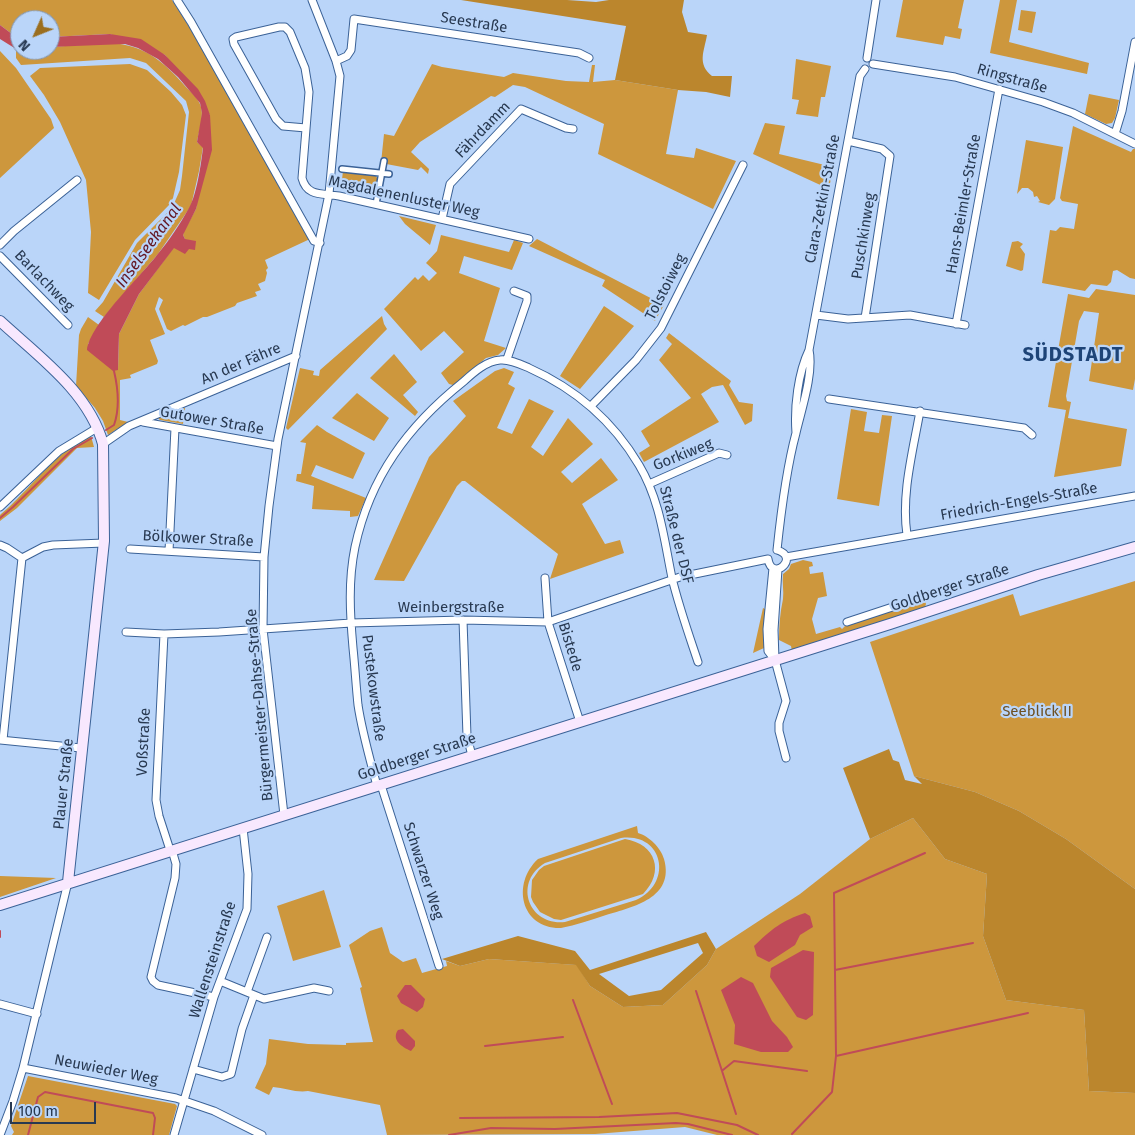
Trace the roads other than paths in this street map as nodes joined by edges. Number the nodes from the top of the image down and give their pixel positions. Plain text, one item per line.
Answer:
1 (177, 0) edge
2 (312, 0) edge
3 (876, 0) edge
4 (1135, 42) edge
5 (589, 58) dead end
6 (867, 58) junction
7 (336, 61) junction
8 (873, 64) junction
9 (865, 69) junction
10 (999, 89) junction
11 (306, 128) junction
12 (573, 129) dead end
13 (1115, 134) junction
14 (848, 141) junction
15 (1135, 144) edge
16 (384, 161) dead end
17 (743, 165) dead end
18 (342, 169) dead end
19 (382, 173) junction
20 (388, 174) dead end
21 (77, 180) dead end
22 (329, 194) junction
23 (376, 204) junction
24 (442, 219) junction
25 (529, 240) dead end
26 (320, 243) junction
27 (0, 245) edge
28 (0, 256) edge
29 (514, 291) dead end
30 (816, 315) junction
31 (865, 318) junction
32 (0, 321) edge
33 (956, 324) junction
34 (68, 325) dead end
35 (965, 325) dead end
36 (296, 356) junction
37 (507, 359) junction
38 (829, 398) dead end
39 (591, 406) junction
40 (920, 411) junction
41 (142, 422) junction
42 (97, 428) junction
43 (175, 428) junction
44 (1032, 435) dead end
45 (103, 444) junction
46 (277, 446) junction
47 (727, 455) dead end
48 (649, 484) junction
49 (1133, 497) edge
50 (0, 507) edge
51 (907, 535) junction
52 (104, 543) junction
53 (0, 545) edge
54 (1135, 547) edge
55 (130, 549) dead end
56 (777, 550) junction
57 (169, 551) junction
58 (264, 557) junction
59 (786, 557) junction
60 (22, 558) junction
61 (768, 558) junction
62 (776, 568) junction
63 (545, 578) dead end
64 (673, 579) junction
65 (932, 594) dead end
66 (464, 620) junction
67 (548, 622) junction
68 (847, 622) dead end
69 (351, 623) junction
70 (263, 629) junction
71 (126, 632) dead end
72 (164, 634) junction
73 (775, 660) junction
74 (698, 662) dead end
75 (580, 722) junction
76 (2, 740) edge
77 (81, 748) junction
78 (472, 756) junction
79 (786, 758) dead end
80 (379, 785) junction
81 (284, 815) junction
82 (243, 828) junction
83 (171, 850) junction
84 (68, 882) junction
85 (0, 905) edge
86 (267, 937) dead end
87 (439, 966) dead end
88 (220, 981) junction
89 (329, 991) dead end
90 (251, 993) junction
91 (214, 997) junction
92 (0, 1004) edge
93 (37, 1014) junction
94 (23, 1068) junction
95 (193, 1069) junction
96 (184, 1100) junction
97 (0, 1135) edge
98 (174, 1135) edge
99 (262, 1135) edge

1 - 26 street
2 - 7 street, An der Fähre
3 - 6 street, Clara-Zetkin-Straße
4 - 13 street
5 - 7 street, Seestraße
6 - 8 street
6 - 9 street, Clara-Zetkin-Straße
7 - 22 street, An der Fähre
8 - 9 street
8 - 10 street, Ringstraße
9 - 14 street, Clara-Zetkin-Straße
10 - 13 street, Ringstraße
10 - 33 street, Hans-Beimler-Straße
11 - 11 street, Magdalenenluster Weg
11 - 22 street, Magdalenenluster Weg
12 - 24 street, Fährdamm
13 - 15 street, Ringstraße
14 - 30 street, Clara-Zetkin-Straße
14 - 31 street, Puschkinweg
16 - 19 street
17 - 39 street, Tolstoiweg
18 - 19 street
19 - 20 street
19 - 23 street
21 - 27 street
22 - 23 street, Magdalenenluster Weg
22 - 26 street, An der Fähre
23 - 24 street, Magdalenenluster Weg
24 - 25 street, Magdalenenluster Weg
26 - 36 street, An der Fähre
28 - 34 street, Barlachweg
29 - 37 street
30 - 31 street
30 - 56 street, Clara-Zetkin-Straße
31 - 33 street
32 - 42 main road, Plauer Straße
33 - 35 street
36 - 41 street, An der Fähre
36 - 46 street, Bürgermeister-Dahse-Straße
37 - 39 street, Straße der DSF
37 - 69 street
38 - 40 street
39 - 48 street, Straße der DSF
40 - 44 street
40 - 51 street
41 - 43 street, Gutower Straße
41 - 45 street, An der Fähre
42 - 45 main road, Plauer Straße
42 - 50 street
43 - 46 street, Gutower Straße
43 - 57 street
45 - 52 main road, Plauer Straße
46 - 58 street, Bürgermeister-Dahse-Straße
47 - 48 street, Gorkiweg
48 - 64 street, Straße der DSF
49 - 51 street, Friedrich-Engels-Straße
51 - 59 street, Friedrich-Engels-Straße
52 - 60 street
52 - 77 main road, Plauer Straße
53 - 60 street
54 - 73 main road, Goldberger Straße
55 - 57 street, Bölkower Straße
56 - 59 street
56 - 61 street
57 - 58 street, Bölkower Straße
58 - 70 street, Bürgermeister-Dahse-Straße
59 - 62 street
60 - 76 street
61 - 62 street
61 - 64 street, Weinbergstraße
62 - 73 street
63 - 67 street, Bistede
64 - 67 street, Weinbergstraße
64 - 74 street, Straße der DSF
65 - 68 street, Goldberger Straße
66 - 67 street, Weinbergstraße
66 - 69 street, Weinbergstraße
66 - 78 street
67 - 75 street, Bistede
69 - 70 street, Weinbergstraße
69 - 80 street, Pustekowstraße
70 - 72 street, Weinbergstraße
70 - 81 street, Bürgermeister-Dahse-Straße
71 - 72 street, Weinbergstraße
72 - 83 street, Voßstraße
73 - 75 main road, Goldberger Straße
73 - 79 street
75 - 78 main road, Goldberger Straße
76 - 77 street
77 - 84 main road, Plauer Straße
78 - 80 main road, Goldberger Straße
80 - 81 main road, Goldberger Straße
80 - 87 street, Schwarzer Weg
81 - 82 main road, Goldberger Straße
82 - 83 main road, Goldberger Straße
82 - 88 street, Wallensteinstraße
83 - 84 main road, Goldberger Straße
83 - 91 street, Voßstraße
84 - 85 main road, Goldberger Straße
84 - 93 street, Plauer Straße
86 - 90 street
88 - 90 street
88 - 91 street, Wallensteinstraße
89 - 90 street
90 - 95 street
91 - 95 street, Wallensteinstraße
92 - 93 street
93 - 94 street, Plauer Straße
94 - 96 street, Neuwieder Weg
94 - 97 street, Plauer Straße
95 - 96 street, Wallensteinstraße
96 - 98 street, Wallensteinstraße
96 - 99 street, Neuwieder Weg

